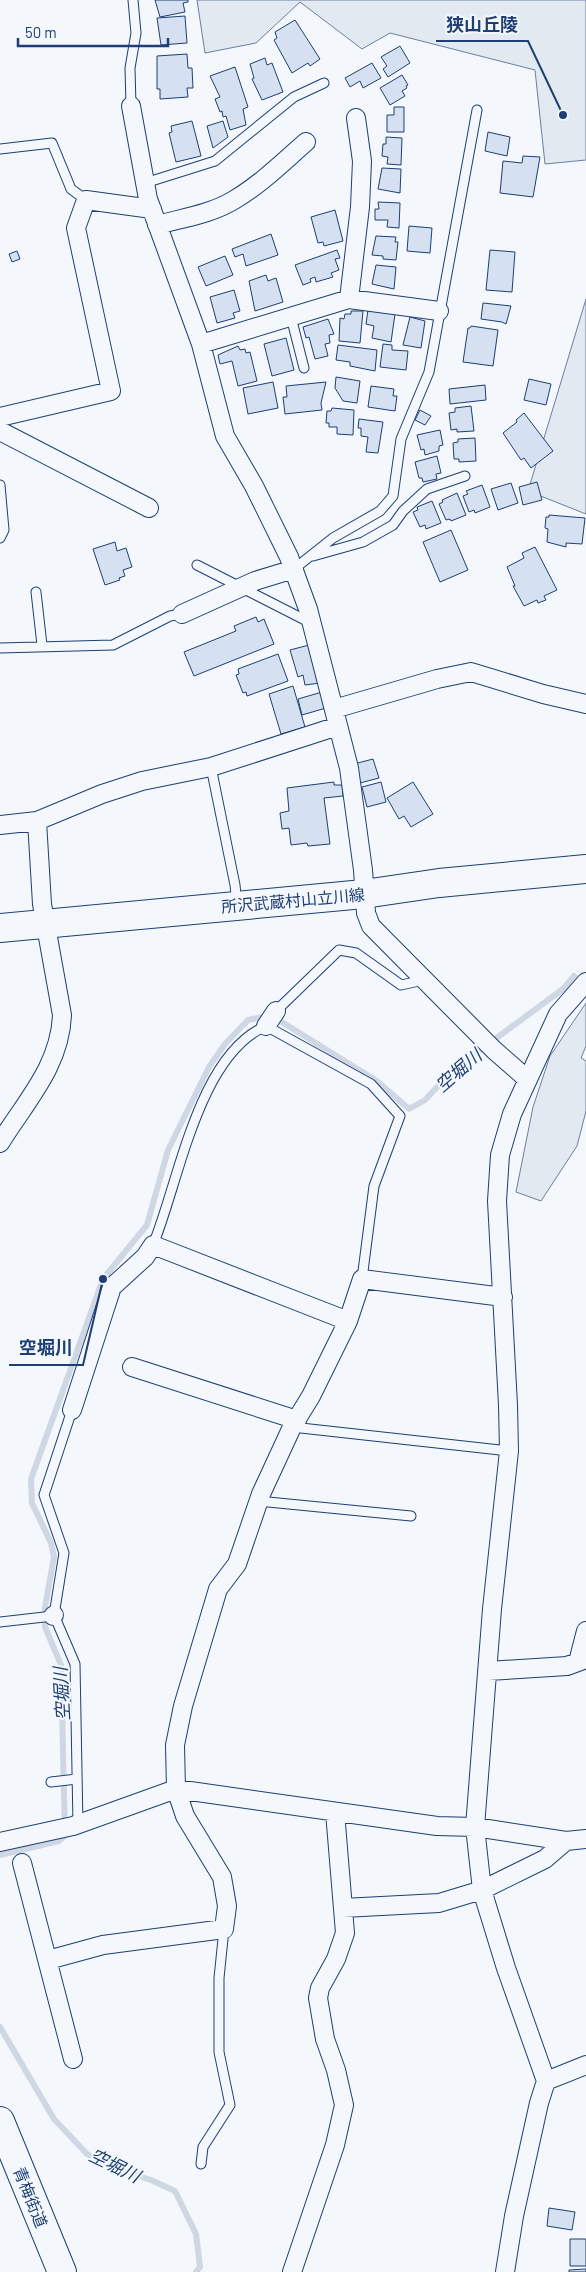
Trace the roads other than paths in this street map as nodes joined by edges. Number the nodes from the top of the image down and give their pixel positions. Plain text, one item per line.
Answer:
1 (133, 0) edge
2 (324, 83) dead end
3 (131, 106) joint
4 (477, 110) dead end
5 (356, 118) dead end
6 (306, 142) dead end
7 (0, 148) edge
8 (145, 182) junction
9 (86, 200) junction
10 (154, 217) junction
11 (349, 299) junction
12 (439, 311) junction
13 (291, 317) junction
14 (201, 344) junction
15 (304, 368) dead end
16 (0, 417) edge
17 (0, 431) edge
18 (465, 476) dead end
19 (0, 485) edge
20 (148, 508) dead end
21 (0, 538) edge
22 (313, 556) junction
23 (197, 565) dead end
24 (294, 569) junction
25 (243, 587) junction
26 (36, 592) dead end
27 (182, 614) joint
28 (311, 624) junction
29 (42, 645) junction
30 (0, 648) edge
31 (586, 704) edge
32 (334, 709) junction
33 (338, 726) junction
34 (211, 767) junction
35 (37, 821) junction
36 (0, 825) edge
37 (586, 869) edge
38 (364, 894) junction
39 (237, 905) junction
40 (45, 924) junction
41 (0, 928) edge
42 (424, 980) junction
43 (586, 982) edge
44 (276, 1011) joint
45 (266, 1026) junction
46 (527, 1079) junction
47 (0, 1143) edge
48 (153, 1245) junction
49 (362, 1279) junction
50 (503, 1297) junction
51 (348, 1321) junction
52 (132, 1367) dead end
53 (72, 1410) joint
54 (294, 1423) junction
55 (509, 1451) junction
56 (258, 1501) junction
57 (411, 1516) dead end
58 (48, 1616) junction
59 (0, 1622) edge
60 (586, 1631) edge
61 (582, 1661) edge
62 (488, 1671) junction
63 (76, 1779) junction
64 (51, 1782) dead end
65 (176, 1788) junction
66 (335, 1812) junction
67 (70, 1827) junction
68 (475, 1827) junction
69 (586, 1839) edge
70 (566, 1841) junction
71 (0, 1842) edge
72 (22, 1863) dead end
73 (482, 1890) junction
74 (343, 1908) junction
75 (224, 1929) junction
76 (48, 1960) junction
77 (73, 2059) dead end
78 (586, 2065) edge
79 (546, 2081) junction
80 (0, 2122) edge
81 (201, 2164) dead end
82 (62, 2272) edge
83 (292, 2272) edge
84 (505, 2272) edge

1 - 3 lane
2 - 8 lane
3 - 8 street
4 - 12 lane
5 - 11 street
6 - 10 street
7 - 9 lane
8 - 10 street
9 - 10 street
9 - 16 street
10 - 14 street
11 - 12 street
11 - 13 street
12 - 22 lane
13 - 14 street
13 - 15 lane
14 - 24 street
17 - 20 street
18 - 22 lane
19 - 21 lane
22 - 24 lane
23 - 25 lane
24 - 25 street
24 - 28 street
25 - 27 street
25 - 28 lane
26 - 29 lane
27 - 29 lane
28 - 32 street
29 - 30 lane
31 - 32 street
32 - 33 street
33 - 34 street
33 - 38 street
34 - 35 street
34 - 39 lane
35 - 36 street
35 - 40 street
37 - 38 main road, 所沢武蔵村山立川線
38 - 39 main road, 所沢武蔵村山立川線
38 - 42 street
39 - 40 main road, 所沢武蔵村山立川線
40 - 41 main road, 所沢武蔵村山立川線
40 - 47 street
42 - 44 lane
42 - 46 street
43 - 46 street
44 - 45 street
45 - 48 lane
45 - 49 lane
46 - 50 street
48 - 51 street
48 - 53 street
49 - 50 street
49 - 51 street
50 - 55 street
51 - 54 street
52 - 54 street
53 - 58 lane
54 - 55 lane
54 - 56 street
55 - 62 street
56 - 57 lane
56 - 65 street
58 - 59 lane
58 - 63 lane
60 - 61 street
61 - 62 street
62 - 68 street
63 - 64 lane
63 - 67 lane
65 - 66 street
65 - 67 street
65 - 75 street
66 - 68 street
66 - 74 street
67 - 71 street
68 - 70 street
68 - 73 street
69 - 70 street
70 - 73 street
72 - 76 street
73 - 74 street
73 - 79 street
74 - 83 street
75 - 76 street
75 - 81 lane
76 - 77 street
78 - 79 street
79 - 84 street
80 - 82 main road, 青梅街道

